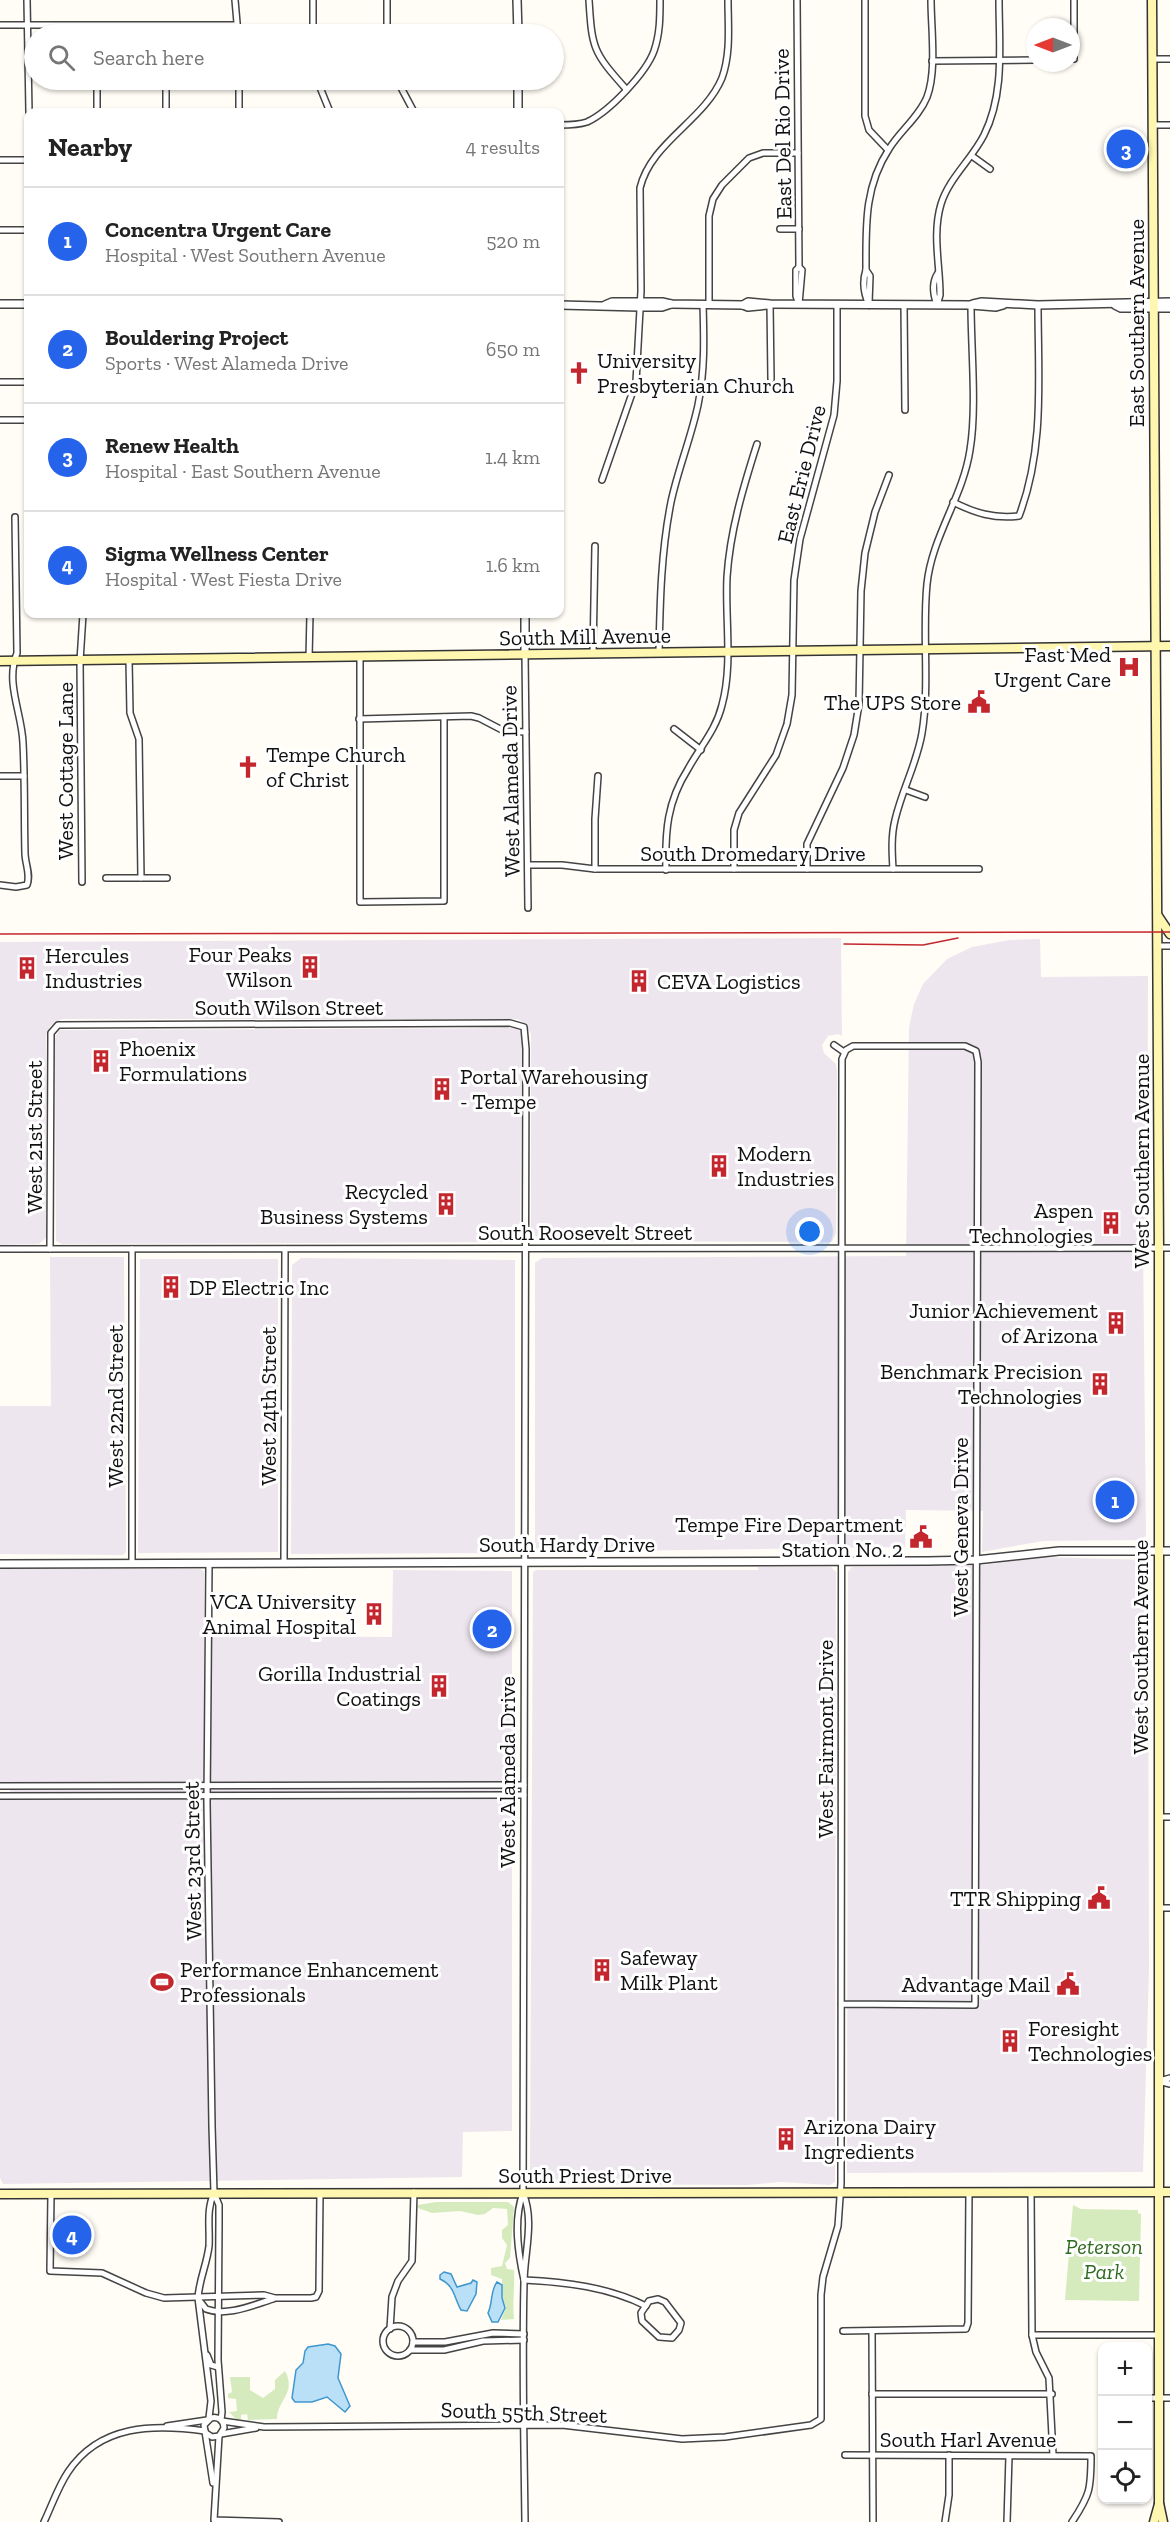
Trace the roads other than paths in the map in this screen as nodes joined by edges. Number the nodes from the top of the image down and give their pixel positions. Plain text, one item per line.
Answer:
1 (27, 0) edge
2 (235, 0) edge
3 (313, 0) edge
4 (387, 0) edge
5 (518, 0) edge
6 (590, 0) edge
7 (660, 0) edge
8 (728, 0) edge
9 (797, 0) edge
10 (865, 0) edge
11 (931, 0) edge
12 (999, 0) edge
13 (1074, 0) edge
14 (1152, 0) edge
15 (1074, 18) edge
16 (27, 24) edge
17 (237, 24) edge
18 (313, 24) edge
19 (387, 24) edge
20 (518, 24) edge
21 (0, 25) edge
22 (24, 25) edge
23 (1152, 59) junction
24 (1170, 59) edge
25 (1026, 60) edge
26 (932, 61) junction
27 (1000, 61) junction
28 (721, 80) junction
29 (730, 83) dead end
30 (626, 89) junction
31 (28, 90) edge
32 (97, 90) edge
33 (166, 90) edge
34 (239, 90) edge
35 (321, 90) edge
36 (402, 90) edge
37 (518, 90) edge
38 (28, 108) edge
39 (97, 108) edge
40 (166, 108) edge
41 (239, 108) edge
42 (328, 108) edge
43 (412, 108) edge
44 (518, 108) edge
45 (564, 125) edge
46 (1153, 125) junction
47 (1170, 125) edge
48 (888, 150) junction
49 (798, 153) junction
50 (972, 156) junction
51 (0, 160) edge
52 (24, 160) edge
53 (990, 169) dead end
54 (780, 229) dead end
55 (799, 229) junction
56 (0, 230) edge
57 (24, 230) edge
58 (1170, 302) edge
59 (0, 304) edge
60 (24, 304) edge
61 (706, 304) junction
62 (770, 304) junction
63 (799, 304) junction
64 (837, 304) junction
65 (868, 304) junction
66 (564, 305) edge
67 (640, 305) junction
68 (904, 305) junction
69 (937, 305) junction
70 (971, 305) junction
71 (1038, 305) junction
72 (1154, 305) junction
73 (1170, 308) edge
74 (771, 379) dead end
75 (0, 382) edge
76 (24, 382) edge
77 (905, 410) dead end
78 (0, 420) edge
79 (24, 420) edge
80 (757, 444) dead end
81 (889, 475) dead end
82 (602, 480) dead end
83 (953, 502) junction
84 (15, 518) dead end
85 (595, 546) dead end
86 (83, 618) edge
87 (310, 618) edge
88 (525, 618) edge
89 (1157, 646) junction
90 (1170, 646) edge
91 (926, 650) junction
92 (861, 651) junction
93 (726, 652) junction
94 (793, 652) junction
95 (659, 653) junction
96 (525, 654) junction
97 (593, 654) junction
98 (360, 657) junction
99 (309, 658) junction
100 (129, 660) junction
101 (0, 661) edge
102 (14, 661) junction
103 (80, 661) junction
104 (444, 717) junction
105 (359, 719) junction
106 (674, 729) dead end
107 (526, 732) junction
108 (700, 750) junction
109 (24, 776) junction
110 (598, 776) dead end
111 (0, 777) edge
112 (906, 790) junction
113 (925, 797) dead end
114 (528, 865) junction
115 (807, 868) junction
116 (979, 868) dead end
117 (595, 869) junction
118 (734, 869) junction
119 (893, 869) junction
120 (666, 870) junction
121 (106, 878) dead end
122 (141, 878) junction
123 (167, 878) dead end
124 (82, 882) dead end
125 (0, 885) edge
126 (528, 908) dead end
127 (1158, 916) junction
128 (1170, 934) edge
129 (1158, 946) junction
130 (1170, 946) edge
131 (55, 1027) joint
132 (524, 1027) joint
133 (834, 1045) dead end
134 (845, 1051) junction
135 (842, 1247) junction
136 (977, 1247) junction
137 (525, 1248) junction
138 (1159, 1248) junction
139 (1170, 1248) edge
140 (0, 1249) edge
141 (50, 1249) junction
142 (132, 1249) junction
143 (285, 1249) junction
144 (1158, 1551) junction
145 (1170, 1551) edge
146 (976, 1560) junction
147 (841, 1561) junction
148 (525, 1562) junction
149 (132, 1563) junction
150 (284, 1563) junction
151 (0, 1564) edge
152 (208, 1564) junction
153 (207, 1785) junction
154 (524, 1785) junction
155 (0, 1786) edge
156 (207, 1795) junction
157 (524, 1795) junction
158 (0, 1796) edge
159 (1158, 1817) junction
160 (1170, 1817) edge
161 (1158, 1908) junction
162 (1170, 1908) edge
163 (841, 2004) junction
164 (1170, 2078) edge
165 (1158, 2081) junction
166 (1170, 2084) edge
167 (1158, 2192) junction
168 (1170, 2192) edge
169 (214, 2193) junction
170 (320, 2193) junction
171 (414, 2193) junction
172 (522, 2193) junction
173 (969, 2193) junction
174 (1031, 2193) junction
175 (0, 2194) edge
176 (51, 2194) junction
177 (840, 2194) junction
178 (524, 2280) junction
179 (218, 2296) junction
180 (198, 2298) junction
181 (275, 2298) junction
182 (646, 2306) junction
183 (218, 2312) junction
184 (390, 2329) junction
185 (843, 2331) dead end
186 (872, 2331) junction
187 (1032, 2335) junction
188 (1159, 2335) junction
189 (524, 2337) junction
190 (413, 2342) junction
191 (203, 2346) junction
192 (410, 2350) junction
193 (218, 2367) junction
194 (872, 2394) junction
195 (1052, 2394) junction
196 (1152, 2398) edge
197 (1159, 2398) junction
198 (1170, 2398) edge
199 (208, 2419) junction
200 (221, 2420) junction
201 (818, 2422) joint
202 (524, 2425) junction
203 (163, 2427) junction
204 (264, 2427) junction
205 (206, 2432) junction
206 (220, 2435) junction
207 (845, 2455) dead end
208 (872, 2455) junction
209 (949, 2455) junction
210 (1053, 2455) junction
211 (1009, 2456) junction
212 (214, 2491) junction
213 (1159, 2503) junction
214 (44, 2522) edge
215 (279, 2522) edge
216 (525, 2522) edge
217 (873, 2522) edge
218 (945, 2522) edge
219 (1007, 2522) edge
220 (1072, 2522) edge
221 (1154, 2522) edge
222 (1163, 2522) edge

1 - 16 street
2 - 17 street
3 - 18 street
4 - 19 street
5 - 20 street
6 - 30 street
7 - 30 street
8 - 28 street
9 - 49 street, East Del Rio Drive
10 - 48 street
11 - 26 street
12 - 27 street
13 - 15 street
14 - 23 main road, East Southern Avenue
21 - 22 street
23 - 24 street
23 - 46 main road, East Southern Avenue
25 - 27 street
26 - 27 street
26 - 48 street
27 - 50 street
28 - 29 street
28 - 67 street
30 - 45 street
31 - 38 street
32 - 39 street
33 - 40 street
34 - 41 street
35 - 42 street
36 - 43 street
37 - 44 street
46 - 47 street
46 - 72 main road, East Southern Avenue
48 - 65 street
49 - 55 street, East Del Rio Drive
49 - 61 street
50 - 53 street
50 - 69 street
51 - 52 street
54 - 55 street
55 - 63 street, East Del Rio Drive
56 - 57 street
58 - 72 street
59 - 60 street
61 - 62 street
61 - 67 street
61 - 95 street
62 - 63 street
62 - 74 street
63 - 64 street
64 - 65 street
64 - 94 street, East Erie Drive
65 - 68 street
66 - 67 street
67 - 82 street
68 - 69 street
68 - 77 street
69 - 70 street
70 - 71 street
70 - 83 street
71 - 72 street
71 - 83 street
72 - 73 street
72 - 89 main road, East Southern Avenue
75 - 76 street
78 - 79 street
80 - 93 street
81 - 92 street
83 - 91 street
84 - 102 street
85 - 97 street
86 - 103 street, West Cottage Lane
87 - 99 street
88 - 96 street
89 - 90 main road, South Mill Avenue
89 - 91 main road, South Mill Avenue
89 - 127 main road, West Southern Avenue
91 - 92 main road, South Mill Avenue
91 - 112 street
92 - 94 main road, South Mill Avenue
92 - 115 street
93 - 94 main road, South Mill Avenue
93 - 95 main road, South Mill Avenue
93 - 108 street
94 - 118 street, East Erie Drive
95 - 97 main road, South Mill Avenue
96 - 97 main road, South Mill Avenue
96 - 98 main road, South Mill Avenue
96 - 107 street, West Alameda Drive
98 - 99 main road, South Mill Avenue
98 - 105 street
99 - 100 main road, South Mill Avenue
100 - 103 main road, South Mill Avenue
100 - 122 street
101 - 102 main road, South Mill Avenue
102 - 103 main road, South Mill Avenue
102 - 109 street
103 - 124 street, West Cottage Lane
104 - 105 street
104 - 105 street
104 - 107 street
106 - 108 street
107 - 114 street, West Alameda Drive
108 - 120 street
109 - 111 street
109 - 125 street
110 - 117 street
112 - 113 street
112 - 119 street
114 - 117 street, South Dromedary Drive
114 - 126 street, West Alameda Drive
115 - 118 street, South Dromedary Drive
115 - 119 street, South Dromedary Drive
116 - 119 street, South Dromedary Drive
117 - 120 street, South Dromedary Drive
118 - 120 street, South Dromedary Drive
121 - 122 street
122 - 123 street
127 - 128 main road
127 - 129 main road, West Southern Avenue
129 - 130 street
129 - 138 main road, West Southern Avenue
131 - 132 street, South Wilson Street
131 - 141 street, West 21st Street
132 - 137 street, West Alameda Drive
133 - 134 street
134 - 135 street, West Fairmont Drive
134 - 136 street, West Geneva Drive
135 - 136 street, South Roosevelt Street
135 - 137 street, South Roosevelt Street
135 - 147 street, West Fairmont Drive
136 - 138 street, South Roosevelt Street
136 - 146 street, West Geneva Drive
137 - 143 street, South Roosevelt Street
137 - 148 street, West Alameda Drive
138 - 139 street, South Roosevelt Street
138 - 144 main road, West Southern Avenue
140 - 141 street, South Roosevelt Street
141 - 142 street, South Roosevelt Street
142 - 143 street, South Roosevelt Street
142 - 149 street, West 22nd Street
143 - 150 street, West 24th Street
144 - 145 street, South Hardy Drive
144 - 146 street, South Hardy Drive
144 - 159 main road, West Southern Avenue
146 - 147 street, South Hardy Drive
146 - 163 street, West Geneva Drive
147 - 148 street, South Hardy Drive
147 - 163 street, West Fairmont Drive
148 - 150 street, South Hardy Drive
148 - 154 street, West Alameda Drive
149 - 151 street, South Hardy Drive
149 - 152 street, South Hardy Drive
150 - 152 street, South Hardy Drive
152 - 153 street, West 23rd Street
153 - 154 street
153 - 155 street
153 - 156 street, West 23rd Street
154 - 157 street, West Alameda Drive
156 - 157 street
156 - 158 street
156 - 169 street, West 23rd Street
157 - 172 street, West Alameda Drive
159 - 160 street
159 - 161 main road, West Southern Avenue
161 - 162 street
161 - 165 main road, West Southern Avenue
163 - 177 street, West Fairmont Drive
164 - 165 street
165 - 166 street
165 - 167 main road, West Southern Avenue
167 - 168 main road, South Priest Drive
167 - 174 main road, South Priest Drive
167 - 188 main road, West Southern Avenue
169 - 170 main road, South Priest Drive
169 - 176 main road, South Priest Drive
169 - 179 street
169 - 180 street
170 - 171 main road, South Priest Drive
170 - 181 street
171 - 172 main road, South Priest Drive
171 - 184 street
172 - 177 main road, South Priest Drive
172 - 178 street, West Alameda Drive
172 - 178 street, West Alameda Drive
173 - 174 main road, South Priest Drive
173 - 177 main road, South Priest Drive
173 - 186 street
174 - 187 street
175 - 176 main road, South Priest Drive
176 - 180 street
177 - 201 street, West Fairmont Drive
178 - 182 street
178 - 189 street, West Alameda Drive
179 - 180 street
179 - 181 street
179 - 183 street
180 - 183 street
180 - 191 street
181 - 183 street
182 - 182 street
183 - 193 street
184 - 190 street
184 - 192 street
185 - 186 street
186 - 194 street
187 - 188 street
187 - 195 street
188 - 197 main road, West Southern Avenue
189 - 190 street
189 - 192 street
189 - 202 street, West Alameda Drive
190 - 192 street
191 - 193 street
191 - 199 street
193 - 200 street
194 - 195 street
194 - 208 street
195 - 210 street
196 - 197 street
197 - 198 street
197 - 213 main road, West Southern Avenue
199 - 200 street
199 - 203 street
199 - 205 street
200 - 204 street, South 55th Street
200 - 206 street
201 - 202 street, South 55th Street
202 - 204 street, South 55th Street
202 - 216 street, West Alameda Drive
203 - 205 street
203 - 214 street
204 - 206 street, South 55th Street
205 - 206 street
205 - 212 street
206 - 212 street
207 - 208 street, South Harl Avenue
208 - 209 street, South Harl Avenue
208 - 217 street
209 - 211 street, South Harl Avenue
209 - 218 street
210 - 211 street, South Harl Avenue
210 - 220 street, South Harl Avenue
211 - 219 street
212 - 215 street
213 - 221 main road, West Southern Avenue
213 - 222 main road, West Southern Avenue

